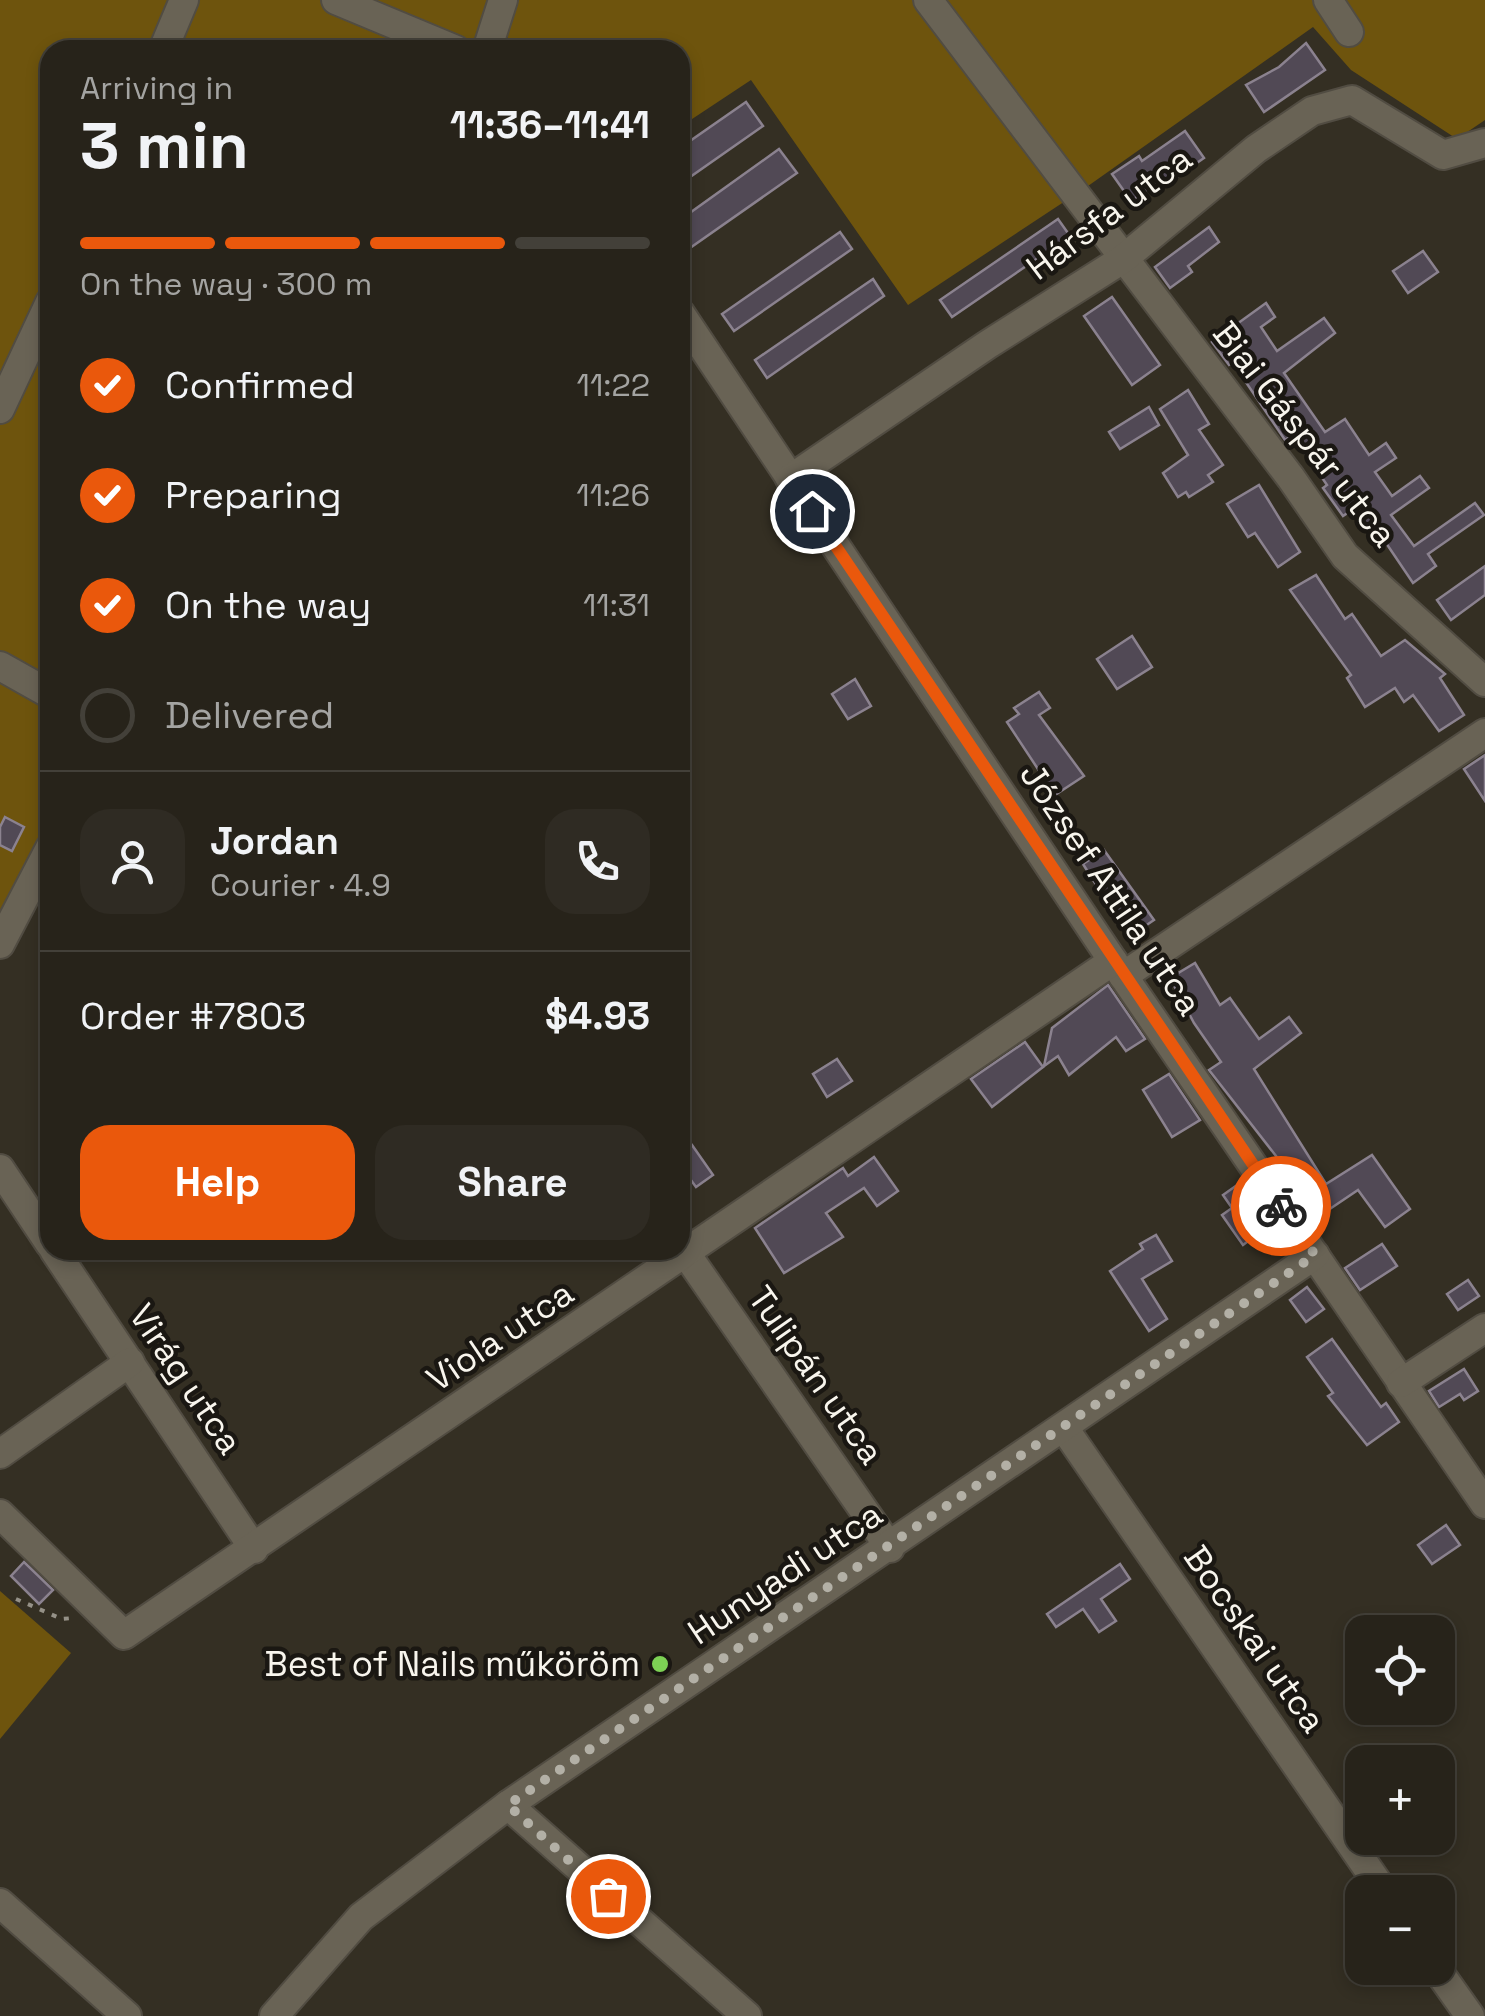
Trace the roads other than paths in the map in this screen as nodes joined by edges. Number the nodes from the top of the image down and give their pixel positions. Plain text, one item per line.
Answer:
1 (184, 0) edge
2 (336, 0) edge
3 (503, 0) edge
4 (928, 0) edge
5 (1328, 0) edge
6 (1349, 32) dead end
7 (167, 40) edge
8 (432, 40) edge
9 (490, 40) edge
10 (1485, 144) edge
11 (1123, 259) junction
12 (40, 323) edge
13 (690, 327) edge
14 (0, 408) edge
15 (790, 479) junction
16 (0, 666) edge
17 (1485, 682) edge
18 (40, 688) edge
19 (1485, 733) edge
20 (40, 867) edge
21 (0, 944) edge
22 (1118, 968) junction
23 (0, 1170) edge
24 (40, 1229) edge
25 (690, 1244) edge
26 (1315, 1255) junction
27 (690, 1259) edge
28 (61, 1260) edge
29 (667, 1260) edge
30 (1485, 1328) edge
31 (130, 1362) junction
32 (1401, 1383) junction
33 (1064, 1428) junction
34 (0, 1454) edge
35 (1485, 1504) edge
36 (0, 1514) edge
37 (890, 1548) junction
38 (254, 1549) junction
39 (508, 1805) junction
40 (1372, 1875) edge
41 (0, 1903) edge
42 (1448, 1985) edge
43 (127, 2016) edge
44 (274, 2016) edge
45 (746, 2016) edge
46 (1470, 2016) edge

1 - 7 street
2 - 8 street
3 - 9 street
4 - 11 street, Biai Gáspár utca
5 - 6 street
10 - 11 street, Hársfa utca
11 - 15 street, Hársfa utca
11 - 17 street, Biai Gáspár utca
12 - 14 street
13 - 15 street, József Attila utca
15 - 22 street, József Attila utca
16 - 18 street
19 - 22 street, Viola utca
20 - 21 street
22 - 25 street, Viola utca
22 - 26 street, József Attila utca
23 - 24 street
26 - 32 street, József Attila utca
26 - 33 street, Hunyadi utca
27 - 37 street, Tulipán utca
28 - 31 street, Virág utca
29 - 38 street, Viola utca
30 - 32 street
31 - 34 street
31 - 38 street, Virág utca
32 - 35 street, József Attila utca
33 - 37 street, Hunyadi utca
33 - 40 street, Bocskai utca
36 - 38 street, Viola utca
37 - 39 street, Hunyadi utca
39 - 44 street, Hunyadi utca
39 - 45 street
41 - 43 street
42 - 46 street

